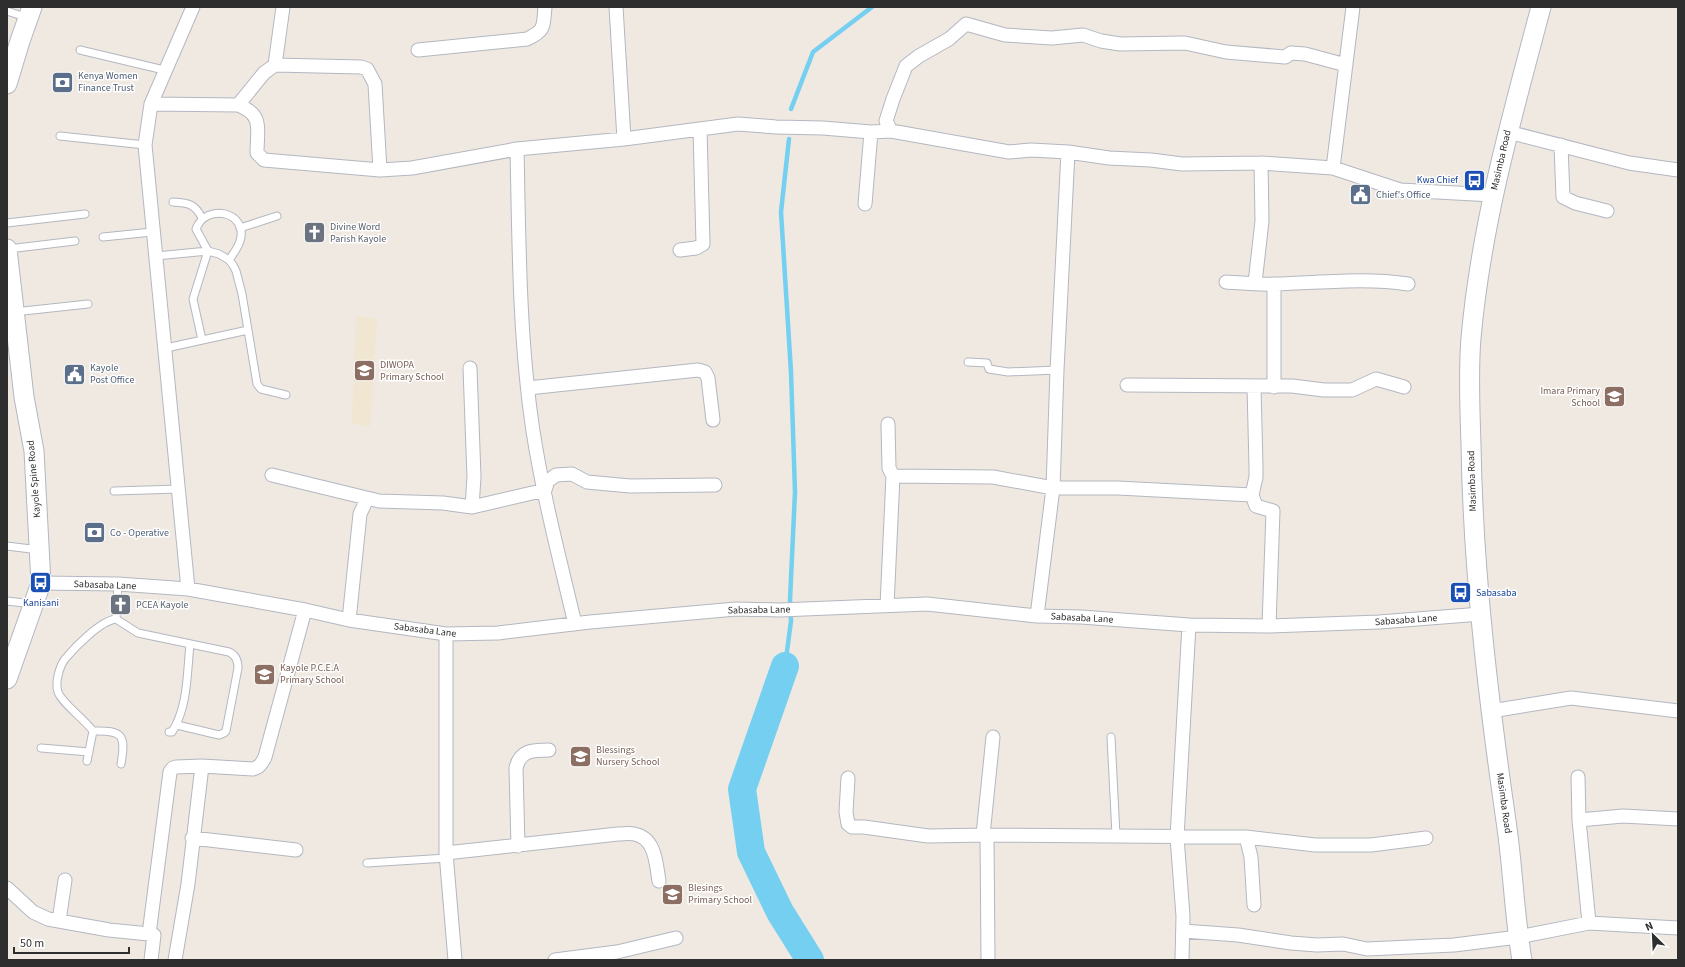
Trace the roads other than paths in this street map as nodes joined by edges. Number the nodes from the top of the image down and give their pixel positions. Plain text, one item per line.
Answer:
1 (193, 7) edge
2 (283, 7) edge
3 (544, 7) edge
4 (616, 7) edge
5 (1353, 7) edge
6 (1541, 7) edge
7 (7, 11) edge
8 (30, 12) edge
9 (80, 50) dead end
10 (418, 50) dead end
11 (276, 65) junction
12 (1346, 65) junction
13 (164, 70) junction
14 (7, 84) edge
15 (151, 104) junction
16 (238, 105) junction
17 (700, 129) junction
18 (891, 131) junction
19 (871, 132) junction
20 (1508, 132) junction
21 (60, 136) dead end
22 (624, 139) junction
23 (145, 145) junction
24 (1561, 145) junction
25 (517, 149) junction
26 (1068, 152) junction
27 (1261, 163) junction
28 (1333, 168) junction
29 (380, 170) junction
30 (1678, 170) edge
31 (1492, 195) junction
32 (173, 202) dead end
33 (865, 204) dead end
34 (1607, 211) dead end
35 (85, 214) dead end
36 (277, 216) dead end
37 (202, 218) junction
38 (7, 223) edge
39 (240, 228) junction
40 (152, 232) junction
41 (103, 237) dead end
42 (75, 241) dead end
43 (7, 249) edge
44 (680, 250) dead end
45 (208, 251) junction
46 (156, 256) junction
47 (229, 260) junction
48 (1226, 282) dead end
49 (1255, 283) junction
50 (1408, 284) dead end
51 (1274, 285) junction
52 (88, 304) dead end
53 (11, 312) edge
54 (248, 330) junction
55 (202, 340) junction
56 (166, 348) junction
57 (968, 362) dead end
58 (470, 368) dead end
59 (1056, 370) junction
60 (1127, 385) dead end
61 (1254, 386) junction
62 (1274, 387) junction
63 (1404, 387) dead end
64 (528, 388) junction
65 (286, 395) dead end
66 (713, 420) dead end
67 (888, 424) dead end
68 (272, 475) dead end
69 (893, 476) junction
70 (715, 485) dead end
71 (1053, 488) junction
72 (179, 489) junction
73 (545, 490) junction
74 (114, 491) dead end
75 (1252, 495) junction
76 (367, 498) junction
77 (472, 507) junction
78 (7, 546) edge
79 (40, 550) junction
80 (42, 583) junction
81 (118, 584) junction
82 (188, 589) junction
83 (7, 601) edge
84 (34, 604) junction
85 (887, 606) junction
86 (305, 610) junction
87 (1481, 614) junction
88 (1037, 616) junction
89 (116, 619) junction
90 (349, 620) junction
91 (575, 624) junction
92 (1189, 625) junction
93 (1269, 626) junction
94 (446, 634) junction
95 (190, 644) junction
96 (7, 679) edge
97 (1491, 711) junction
98 (1678, 711) edge
99 (176, 725) junction
100 (93, 731) junction
101 (169, 732) dead end
102 (993, 737) dead end
103 (1111, 737) dead end
104 (40, 748) dead end
105 (549, 750) dead end
106 (89, 752) junction
107 (88, 761) dead end
108 (121, 764) dead end
109 (202, 766) junction
110 (1578, 777) dead end
111 (848, 778) dead end
112 (1678, 819) edge
113 (1580, 820) junction
114 (985, 835) junction
115 (1116, 835) junction
116 (1177, 837) junction
117 (1246, 837) junction
118 (192, 838) junction
119 (1426, 838) dead end
120 (518, 846) junction
121 (296, 850) dead end
122 (446, 855) junction
123 (367, 863) dead end
124 (65, 880) dead end
125 (659, 881) dead end
126 (7, 888) edge
127 (1254, 905) dead end
128 (59, 921) junction
129 (1589, 923) junction
130 (1678, 928) edge
131 (1183, 931) junction
132 (149, 934) junction
133 (1518, 937) junction
134 (676, 938) dead end
135 (151, 960) edge
136 (175, 960) edge
137 (455, 960) edge
138 (555, 960) edge
139 (988, 960) edge
140 (1182, 960) edge
141 (1522, 960) edge

1 - 13 street
2 - 11 street
3 - 10 street
4 - 22 street
5 - 12 street
6 - 20 street, Masimba Road
7 - 8 lane
8 - 14 street
9 - 13 lane
11 - 16 street
11 - 29 street
12 - 18 street
12 - 28 street
13 - 15 street
15 - 16 street
15 - 23 street
16 - 29 street
17 - 19 street
17 - 22 street
17 - 44 street
18 - 19 street
18 - 26 street
19 - 33 street
20 - 24 street
20 - 31 street, Masimba Road
21 - 23 lane
22 - 25 street
23 - 40 street
24 - 30 street
24 - 34 street
25 - 29 street
25 - 64 street
26 - 27 street
26 - 59 street
27 - 28 street
27 - 49 street
28 - 31 street
31 - 87 street, Masimba Road
32 - 37 lane
35 - 38 lane
36 - 39 lane
37 - 39 lane
37 - 45 lane
39 - 47 lane
40 - 41 lane
40 - 46 street
42 - 43 lane
43 - 53 street, Kayole Spine Road
45 - 46 lane
45 - 47 lane
45 - 55 lane
46 - 56 street
47 - 54 lane
48 - 49 street
49 - 51 street
50 - 51 street
51 - 62 street
52 - 53 lane
53 - 79 street, Kayole Spine Road
54 - 55 lane
54 - 65 lane
55 - 56 lane
56 - 72 street
57 - 59 lane
58 - 77 street
59 - 71 street
60 - 61 street
61 - 62 street
61 - 75 street
62 - 63 street
64 - 66 street
64 - 73 street
67 - 69 street
68 - 76 street
69 - 71 street
69 - 85 street
70 - 73 street
71 - 75 street
71 - 88 street
72 - 74 lane
72 - 82 street
73 - 77 street
73 - 91 street
75 - 93 street
76 - 77 street
76 - 90 street
78 - 79 lane
79 - 80 street, Kayole Spine Road
80 - 81 street, Sabasaba Lane
80 - 84 street, Kayole Spine Road
81 - 82 street, Sabasaba Lane
81 - 89 lane
82 - 86 street, Sabasaba Lane
83 - 84 lane
84 - 96 street, Kayole Spine Road
85 - 88 street, Sabasaba Lane
85 - 91 street, Sabasaba Lane
86 - 90 street, Sabasaba Lane
86 - 109 street
87 - 93 street, Sabasaba Lane
87 - 97 street, Masimba Road
88 - 92 street, Sabasaba Lane
89 - 95 lane
89 - 100 lane
90 - 94 street, Sabasaba Lane
91 - 94 street, Sabasaba Lane
92 - 93 street, Sabasaba Lane
92 - 116 street
94 - 122 street
95 - 99 lane
95 - 99 lane
97 - 98 street
97 - 133 street, Masimba Road
99 - 101 lane
100 - 106 lane
100 - 108 lane
102 - 114 street
103 - 115 lane
104 - 106 lane
105 - 120 street
106 - 107 lane
109 - 118 street
109 - 132 street
110 - 113 street
111 - 114 street
112 - 113 street
113 - 129 street
114 - 115 street
114 - 139 street
115 - 116 street
116 - 117 street
116 - 131 street
117 - 119 street
117 - 127 street
118 - 121 street
118 - 136 street
120 - 122 street
120 - 125 street
122 - 123 lane
122 - 137 street
124 - 128 street
126 - 128 street
128 - 132 street
129 - 130 street
129 - 133 street
131 - 133 street
131 - 140 street
132 - 135 street
133 - 141 street, Masimba Road
134 - 138 street

